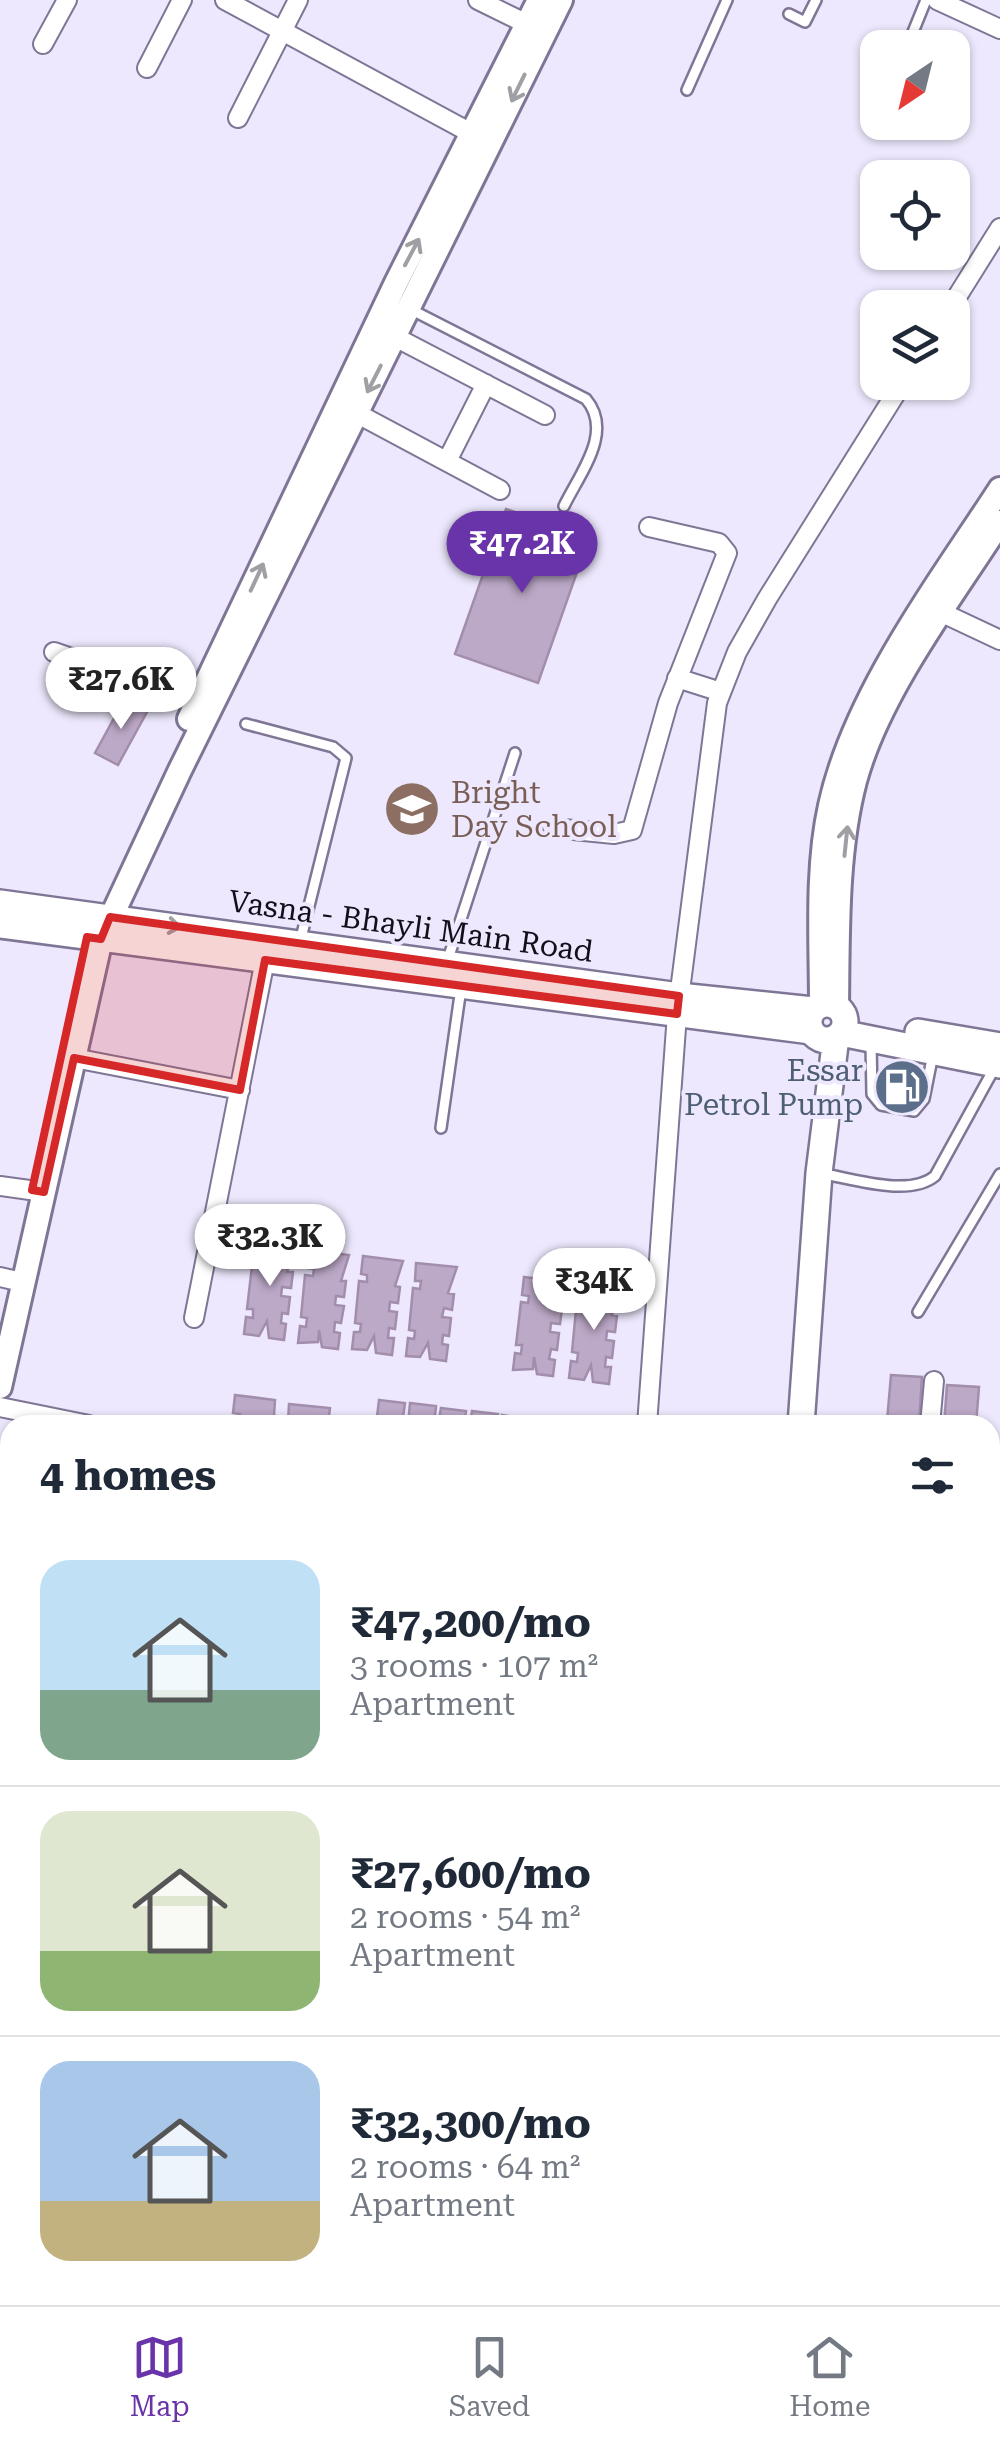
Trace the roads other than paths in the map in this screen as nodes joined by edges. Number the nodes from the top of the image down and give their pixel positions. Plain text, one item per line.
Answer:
1 (67, 0) edge
2 (182, 0) edge
3 (226, 0) edge
4 (298, 0) edge
5 (478, 0) edge
6 (538, 0) edge
7 (560, 0) edge
8 (728, 0) edge
9 (816, 0) edge
10 (926, 0) edge
11 (937, 0) edge
12 (789, 14) dead end
13 (527, 24) junction
14 (1000, 28) edge
15 (282, 30) junction
16 (914, 30) edge
17 (43, 44) dead end
18 (148, 68) dead end
19 (687, 90) dead end
20 (238, 118) dead end
21 (483, 140) junction
22 (1000, 228) edge
23 (961, 290) edge
24 (398, 304) junction
25 (395, 337) junction
26 (486, 384) junction
27 (892, 400) edge
28 (356, 412) junction
29 (545, 415) dead end
30 (447, 461) junction
31 (1000, 489) edge
32 (500, 490) dead end
33 (564, 506) dead end
34 (1000, 522) edge
35 (649, 527) dead end
36 (934, 609) junction
37 (1000, 640) edge
38 (54, 652) dead end
39 (678, 678) junction
40 (721, 692) junction
41 (205, 704) junction
42 (246, 724) dead end
43 (515, 752) dead end
44 (553, 828) dead end
45 (0, 903) edge
46 (0, 925) edge
47 (99, 927) junction
48 (300, 944) junction
49 (266, 960) junction
50 (454, 975) junction
51 (678, 1005) junction
52 (828, 1023) junction
53 (871, 1039) junction
54 (934, 1052) junction
55 (74, 1058) junction
56 (999, 1059) edge
57 (240, 1090) junction
58 (441, 1128) dead end
59 (819, 1173) junction
60 (1000, 1174) edge
61 (0, 1186) edge
62 (38, 1191) junction
63 (6, 1284) edge
64 (918, 1312) dead end
65 (194, 1318) dead end
66 (3, 1343) edge
67 (934, 1381) dead end
68 (0, 1386) edge
69 (0, 1407) edge
70 (40, 1415) edge
71 (649, 1415) edge
72 (788, 1415) edge
73 (803, 1415) edge
74 (931, 1415) edge

1 - 17 street
2 - 18 street
3 - 15 street
4 - 15 street
5 - 13 street
6 - 13 street
7 -> 21 street
8 - 19 lane
9 - 12 lane
10 - 16 lane
11 - 14 street
13 - 21 street
15 - 20 street
15 - 21 street
21 - 24 street
22 - 23 street
24 - 25 street
24 - 33 lane
41 -> 24 street
25 - 26 street
25 -> 28 street
26 - 29 street
26 - 30 street
27 - 40 street
28 - 30 street
28 - 41 street
30 - 32 street
31 - 36 street
34 - 36 street
35 - 39 street
36 - 37 street
36 - 52 street
38 - 41 street
39 - 40 street
39 - 44 street
40 - 51 street
41 - 47 street
42 - 48 lane
43 - 50 lane
45 - 47 main road, Vasna - Bhayli Main Road
46 - 47 main road, Vasna - Bhayli Main Road
47 -> 48 main road, Vasna - Bhayli Main Road
47 - 49 main road, Vasna - Bhayli Main Road
47 - 55 street
47 - 62 street
48 - 50 main road, Vasna - Bhayli Main Road
49 - 50 main road, Vasna - Bhayli Main Road
49 - 57 street
50 - 51 main road, Vasna - Bhayli Main Road
50 - 58 lane
51 - 52 main road, Vasna - Bhayli Main Road
51 - 71 street
52 - 53 main road, Vasna - Bhayli Main Road
52 - 56 main road, Vasna - Bhayli Main Road
52 - 59 main road
52 - 72 main road
53 - 54 main road, Vasna - Bhayli Main Road
53 - 54 lane
54 - 56 main road, Vasna - Bhayli Main Road
55 - 57 street
55 - 62 street
56 - 59 lane
57 - 65 street
59 - 73 main road
60 - 64 lane
61 - 62 street
62 - 63 street
62 - 66 street
63 - 66 street
66 - 68 street
67 - 74 street
69 - 70 street

